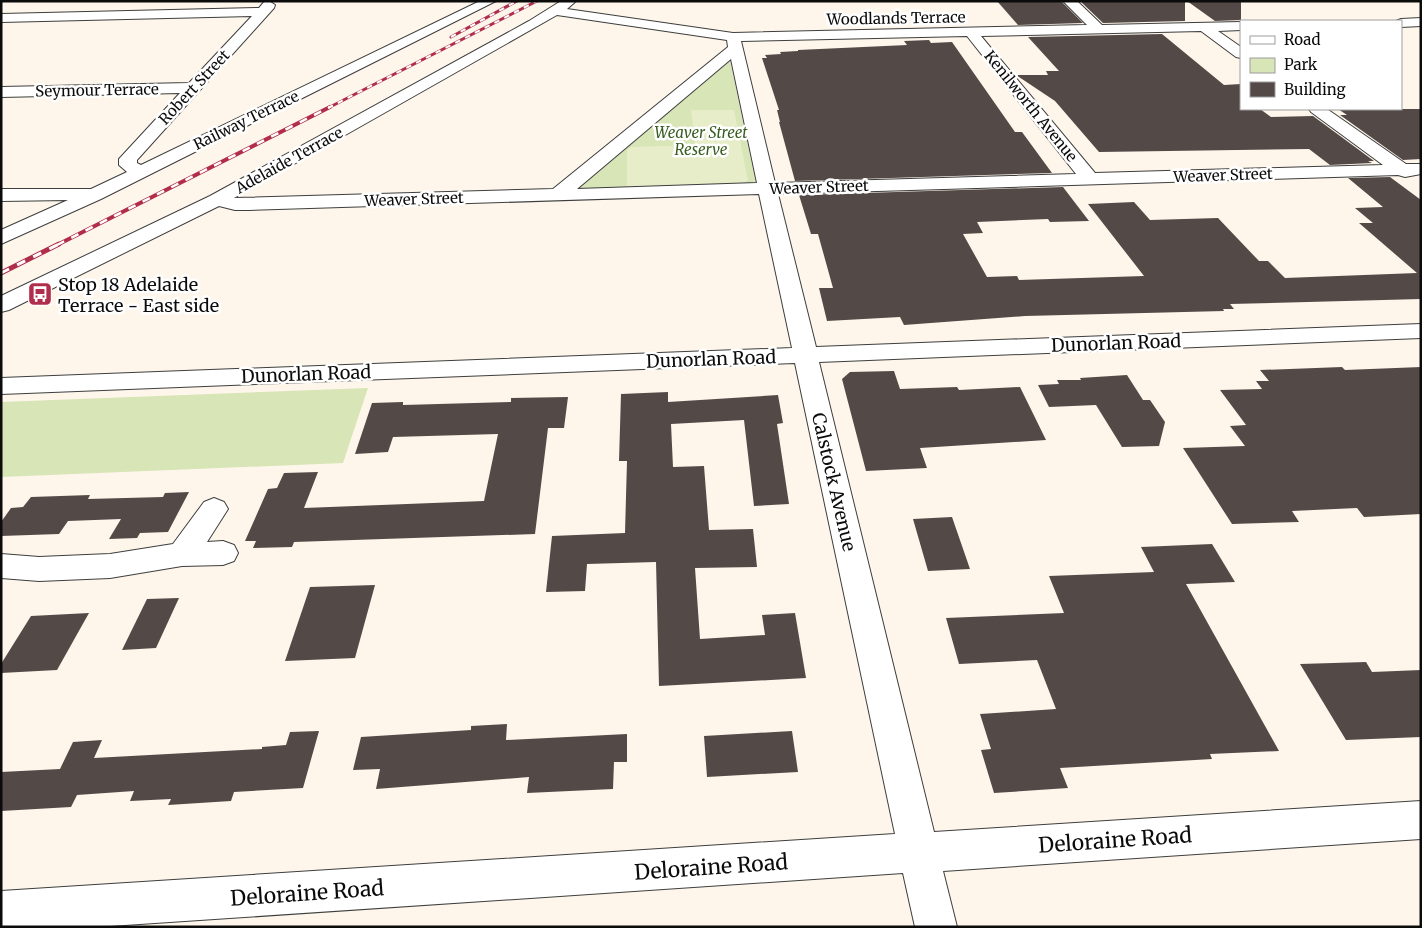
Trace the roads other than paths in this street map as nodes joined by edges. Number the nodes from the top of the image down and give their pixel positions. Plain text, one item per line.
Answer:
1 (490, 1) edge
2 (570, 1) edge
3 (1069, 1) edge
4 (268, 7) edge
5 (553, 11) junction
6 (1, 18) edge
7 (1421, 22) edge
8 (1402, 23) edge
9 (1240, 26) edge
10 (1204, 27) junction
11 (1099, 29) junction
12 (971, 32) junction
13 (734, 43) junction
14 (1240, 53) edge
15 (194, 88) junction
16 (1, 92) edge
17 (1318, 110) edge
18 (1402, 169) junction
19 (1421, 169) edge
20 (139, 172) junction
21 (1090, 180) junction
22 (1421, 183) edge
23 (768, 189) junction
24 (1, 195) edge
25 (94, 195) junction
26 (558, 195) junction
27 (217, 200) junction
28 (1, 238) edge
29 (1, 305) edge
30 (1421, 331) edge
31 (805, 355) junction
32 (1, 386) edge
33 (214, 509) dead end
34 (224, 553) dead end
35 (182, 554) junction
36 (2, 568) edge
37 (1421, 820) edge
38 (918, 854) junction
39 (1, 912) edge
40 (936, 927) edge

1 - 20 street, Railway Terrace
2 - 5 street, Adelaide Terrace
3 - 11 street
4 - 6 street
4 - 15 street, Robert Street
5 - 13 street, Woodlands Terrace
5 - 27 street, Adelaide Terrace
7 - 8 street
9 - 10 street, Woodlands Terrace
10 - 11 street, Woodlands Terrace
10 - 14 street
11 - 12 street, Woodlands Terrace
12 - 13 street, Woodlands Terrace
12 - 21 street, Kenilworth Avenue
13 - 23 street, Calstock Avenue
13 - 26 street
15 - 16 street, Seymour Terrace
15 - 20 street, Robert Street
17 - 18 street
18 - 19 street, Weaver Street
18 - 21 street, Weaver Street
18 - 22 street
20 - 25 street, Railway Terrace
21 - 23 street, Weaver Street
23 - 26 street, Weaver Street
23 - 31 street, Calstock Avenue
24 - 25 street
25 - 28 street, Railway Terrace
26 - 27 street, Weaver Street
27 - 29 street, Adelaide Terrace
30 - 31 street, Dunorlan Road
31 - 32 street, Dunorlan Road
31 - 38 street, Calstock Avenue
33 - 35 street
34 - 35 street
35 - 36 street
37 - 38 street, Deloraine Road
38 - 39 street, Deloraine Road
38 - 40 street, Calstock Avenue

